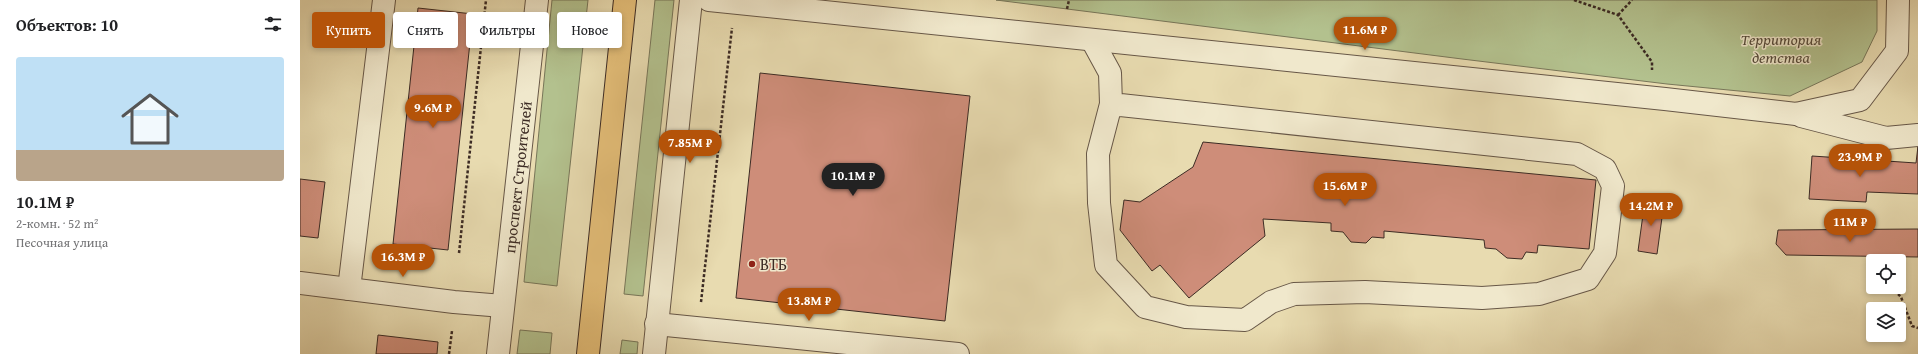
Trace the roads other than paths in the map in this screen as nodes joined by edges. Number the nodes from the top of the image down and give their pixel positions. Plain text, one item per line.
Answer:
1 (384, 0) edge
2 (537, 0) edge
3 (625, 0) edge
4 (691, 0) edge
5 (709, 0) edge
6 (1898, 0) edge
7 (1092, 40) junction
8 (1111, 104) junction
9 (1796, 114) junction
10 (1918, 135) edge
11 (300, 284) edge
12 (349, 289) junction
13 (503, 306) junction
14 (656, 324) junction
15 (914, 352) edge
16 (498, 354) edge
17 (588, 354) edge
18 (654, 354) edge
19 (958, 354) edge

1 - 12 street
2 - 13 street, проспект Строителей
3 - 17 main road
4 - 14 street
5 - 7 street
6 - 9 street
7 - 8 street
7 - 9 street
8 - 8 street
9 - 10 street
11 - 12 street
12 - 13 street
13 - 16 street, проспект Строителей
14 - 15 street
14 - 18 street
15 - 19 street

